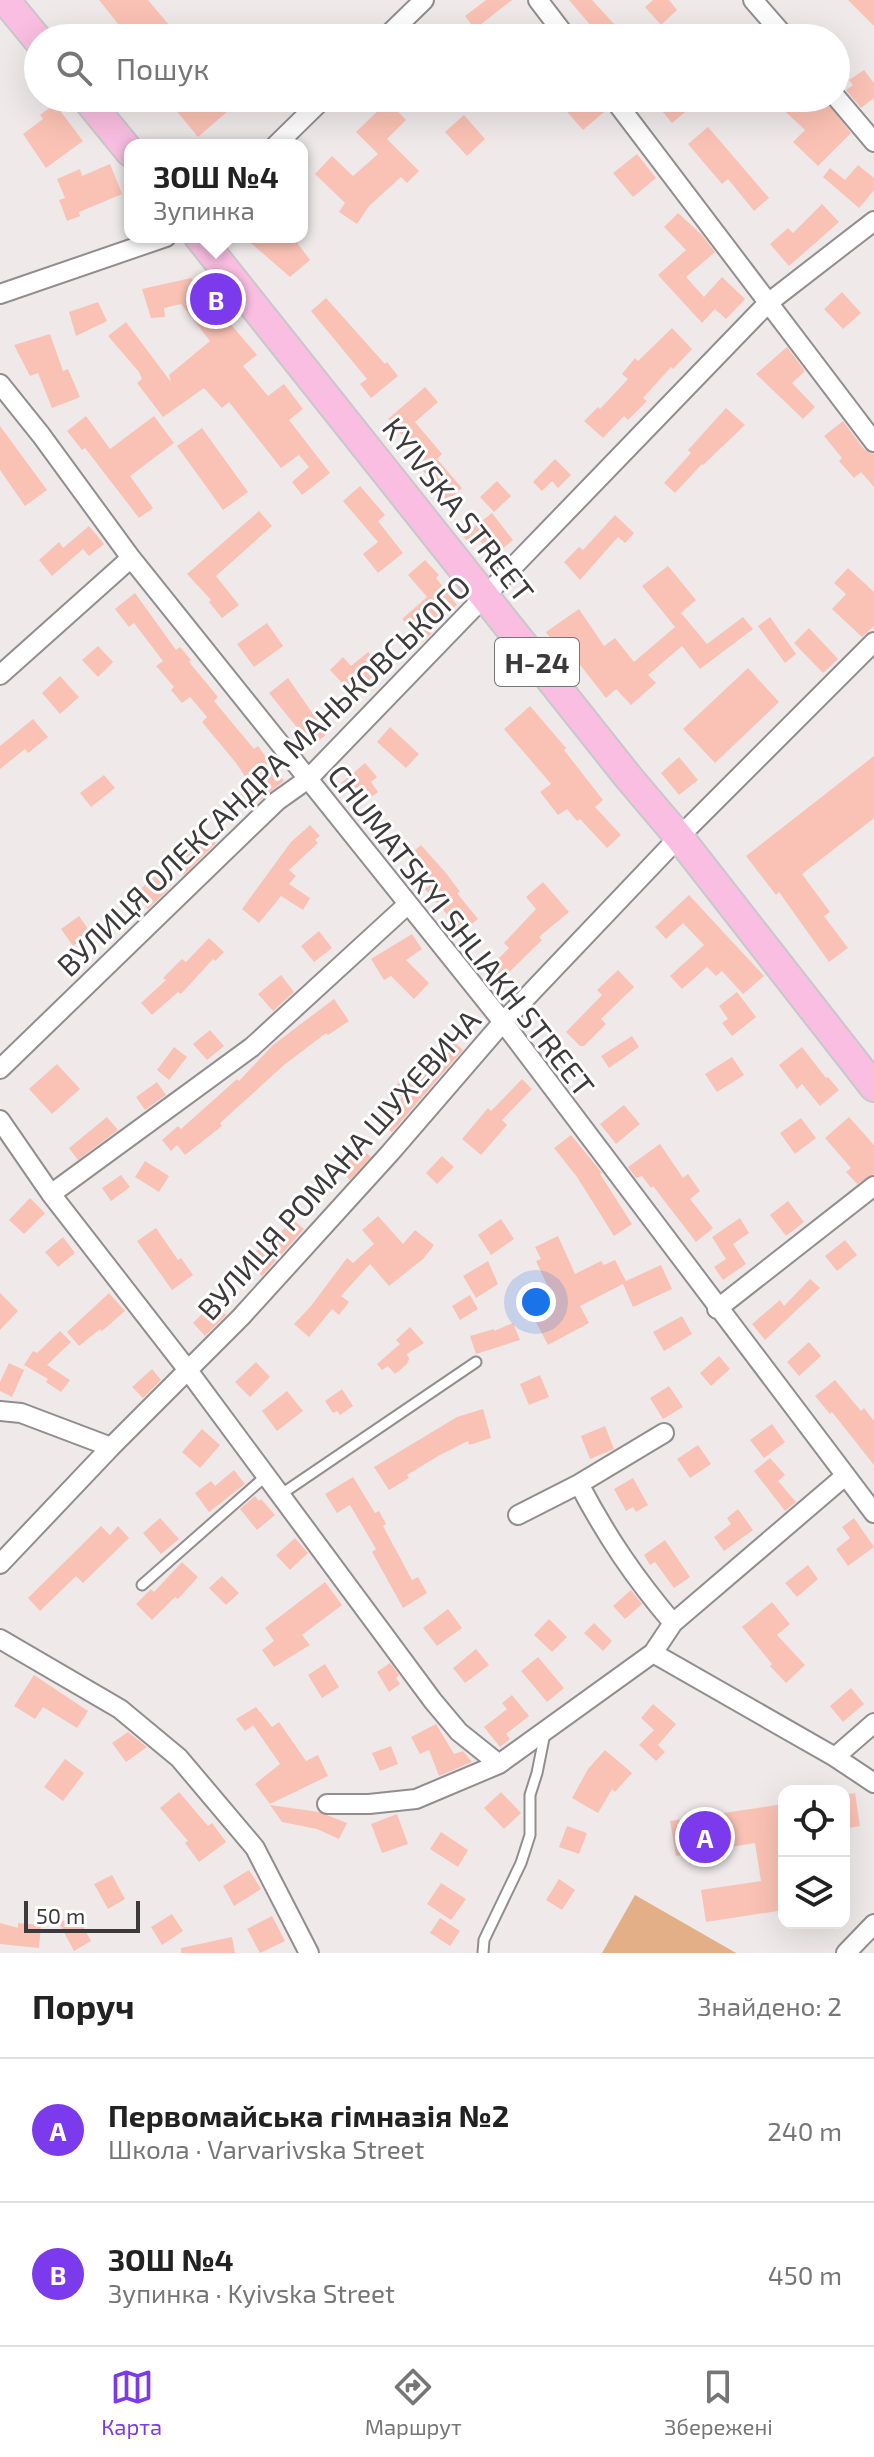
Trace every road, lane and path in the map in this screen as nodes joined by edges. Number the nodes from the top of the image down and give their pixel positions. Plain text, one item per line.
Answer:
1 (5, 0) edge
2 (424, 0) edge
3 (538, 0) edge
4 (753, 0) edge
5 (25, 24) edge
6 (399, 24) edge
7 (556, 24) edge
8 (774, 24) edge
9 (97, 112) edge
10 (310, 112) edge
11 (624, 112) edge
12 (849, 112) edge
13 (282, 139) edge
14 (874, 142) edge
15 (124, 145) edge
16 (874, 221) edge
17 (149, 243) edge
18 (204, 243) edge
19 (0, 294) edge
20 (768, 303) junction
21 (0, 384) edge
22 (874, 442) edge
23 (131, 558) junction
24 (486, 597) junction
25 (874, 642) edge
26 (0, 675) edge
27 (308, 779) junction
28 (679, 837) junction
29 (407, 905) junction
30 (503, 1022) junction
31 (0, 1069) edge
32 (874, 1087) edge
33 (0, 1120) edge
34 (874, 1186) edge
35 (51, 1194) junction
36 (717, 1309) junction
37 (476, 1362) dead end
38 (187, 1369) junction
39 (0, 1411) edge
40 (664, 1433) dead end
41 (111, 1447) junction
42 (267, 1475) junction
43 (845, 1476) junction
44 (579, 1484) junction
45 (280, 1495) junction
46 (874, 1513) edge
47 (518, 1515) dead end
48 (0, 1564) edge
49 (142, 1585) dead end
50 (673, 1623) junction
51 (0, 1639) edge
52 (653, 1653) junction
53 (874, 1723) edge
54 (545, 1733) junction
55 (835, 1757) junction
56 (499, 1764) junction
57 (874, 1783) edge
58 (327, 1804) dead end
59 (874, 1924) edge
60 (309, 1953) edge
61 (483, 1953) edge
62 (846, 1953) edge

1 - 5 main road
2 - 6 street
3 - 7 street
4 - 8 street
9 - 15 main road
10 - 13 street
11 - 20 street
12 - 14 street
16 - 20 street, ВУЛИЦЯ ОЛЕКСАНДРА МАНЬКОВСЬКОГО
17 - 19 street
18 - 24 main road, KYIVSKA STREET / Н-24
20 - 22 street
20 - 24 street, ВУЛИЦЯ ОЛЕКСАНДРА МАНЬКОВСЬКОГО
21 - 23 street, CHUMATSKYI SHLIAKH STREET
23 - 26 street
23 - 27 street, CHUMATSKYI SHLIAKH STREET
24 - 27 street, ВУЛИЦЯ ОЛЕКСАНДРА МАНЬКОВСЬКОГО
24 - 28 main road, KYIVSKA STREET / Н-24
25 - 28 street, ВУЛИЦЯ РОМАНА ШУХЕВИЧА
27 - 29 street, CHUMATSKYI SHLIAKH STREET
27 - 31 street, ВУЛИЦЯ ОЛЕКСАНДРА МАНЬКОВСЬКОГО
28 - 30 street, ВУЛИЦЯ РОМАНА ШУХЕВИЧА
28 - 32 main road, KYIVSKA STREET / Н-24
29 - 30 street, CHUMATSKYI SHLIAKH STREET
29 - 35 street
30 - 36 street, CHUMATSKYI SHLIAKH STREET
30 - 38 street, ВУЛИЦЯ РОМАНА ШУХЕВИЧА
33 - 35 street
34 - 36 street
35 - 38 street
36 - 43 street, CHUMATSKYI SHLIAKH STREET
37 - 45 lane
38 - 41 street, ВУЛИЦЯ РОМАНА ШУХЕВИЧА
38 - 42 street
39 - 41 street
40 - 44 street
41 - 48 street, ВУЛИЦЯ РОМАНА ШУХЕВИЧА
42 - 45 street
42 - 49 lane
43 - 46 street, CHUMATSKYI SHLIAKH STREET
43 - 50 street
44 - 47 street
44 - 50 street
45 - 56 street
50 - 52 street
51 - 60 street
52 - 54 street
52 - 55 street
53 - 55 street
54 - 56 street
54 - 61 lane
55 - 57 street
56 - 58 street
59 - 62 street

